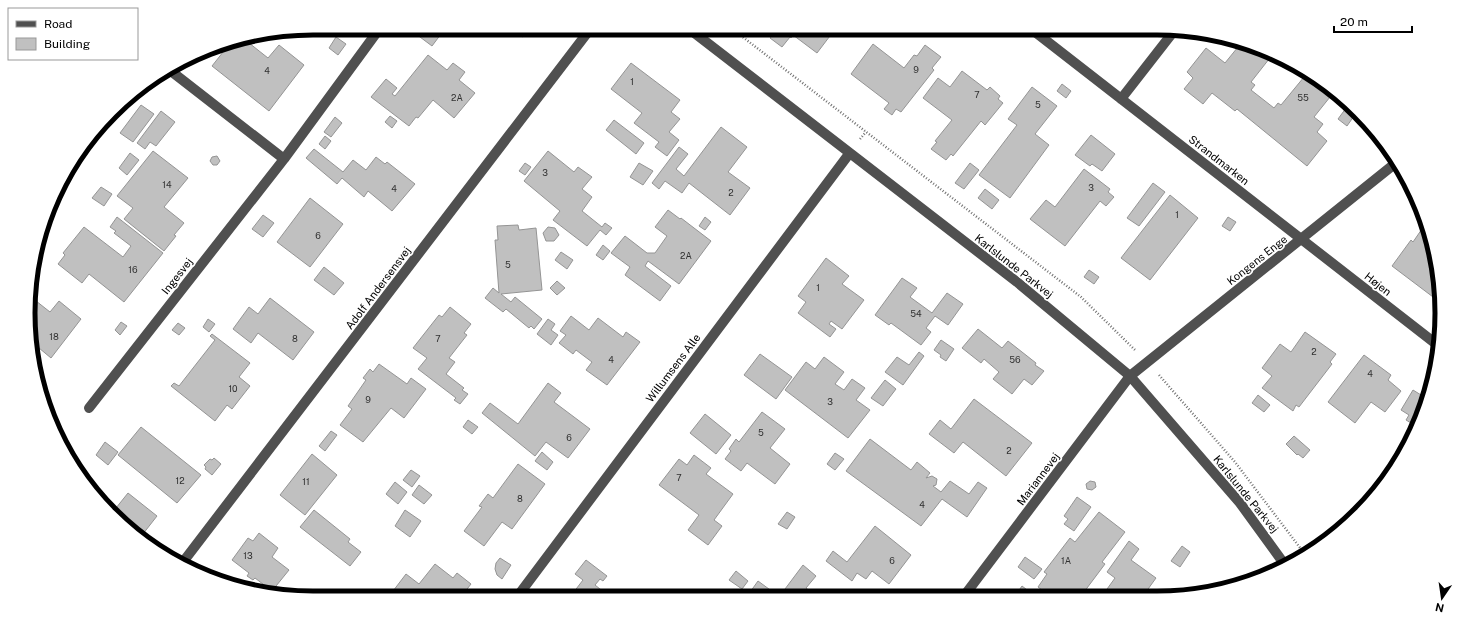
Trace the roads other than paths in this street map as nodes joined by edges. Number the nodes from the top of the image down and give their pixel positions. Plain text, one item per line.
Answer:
1 (375, 35) edge
2 (587, 35) edge
3 (697, 35) edge
4 (1039, 35) edge
5 (1170, 36) edge
6 (173, 73) edge
7 (1121, 99) junction
8 (849, 154) junction
9 (284, 159) junction
10 (1392, 166) edge
11 (1302, 240) junction
12 (1433, 342) edge
13 (1130, 376) junction
14 (89, 408) dead end
15 (185, 559) edge
16 (1282, 561) edge
17 (521, 591) edge
18 (968, 591) edge

1 - 9 street, Ingesvej
2 - 15 street, Adolf Andersensvej
3 - 8 street, Karlslunde Parkvej
4 - 7 street, Strandmarken
5 - 7 street
6 - 9 street
7 - 11 street, Strandmarken
8 - 13 street, Karlslunde Parkvej
8 - 17 street, Willumsens Alle
9 - 14 street, Ingesvej
10 - 11 street, Kongens Enge
11 - 12 street, Højen
11 - 13 street, Kongens Enge
13 - 16 street, Karlslunde Parkvej
13 - 18 street, Mariannevej

